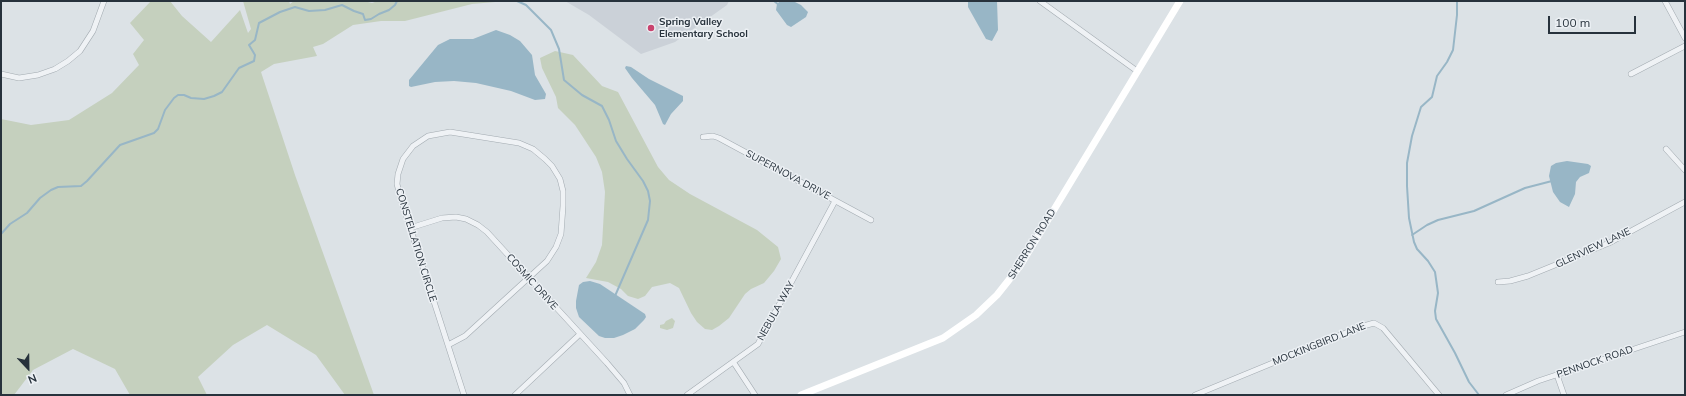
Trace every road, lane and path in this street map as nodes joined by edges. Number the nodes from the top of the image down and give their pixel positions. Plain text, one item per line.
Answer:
1 (104, 1) edge
2 (1040, 1) edge
3 (1180, 1) edge
4 (1665, 1) edge
5 (1685, 38) edge
6 (1685, 46) edge
7 (1137, 71) junction
8 (1, 74) edge
9 (1631, 74) dead end
10 (702, 136) dead end
11 (1666, 148) dead end
12 (1685, 170) edge
13 (835, 201) junction
14 (1685, 202) edge
15 (871, 220) dead end
16 (410, 228) junction
17 (529, 278) junction
18 (1498, 282) dead end
19 (1685, 332) edge
20 (580, 334) junction
21 (448, 345) junction
22 (734, 363) junction
23 (1557, 375) junction
24 (464, 395) edge
25 (515, 395) edge
26 (630, 395) edge
27 (687, 395) edge
28 (755, 395) edge
29 (801, 395) edge
30 (1196, 395) edge
31 (1440, 395) edge
32 (1506, 395) edge
33 (1564, 395) edge

1 - 8 street
2 - 7 street
3 - 7 main road, SHERRON ROAD
4 - 5 street
6 - 9 street
7 - 29 main road, SHERRON ROAD
10 - 13 street, SUPERNOVA DRIVE
11 - 12 street
13 - 15 street, SUPERNOVA DRIVE
13 - 22 street, NEBULA WAY
14 - 18 street, GLENVIEW LANE
16 - 17 street, COSMIC DRIVE
16 - 17 street, CONSTELLATION CIRCLE
16 - 21 street, CONSTELLATION CIRCLE
17 - 20 street, COSMIC DRIVE
17 - 21 street, CONSTELLATION CIRCLE
19 - 23 street, PENNOCK ROAD
20 - 25 street
20 - 26 street, COSMIC DRIVE
21 - 24 street, CONSTELLATION CIRCLE
22 - 27 street, NEBULA WAY
22 - 28 street
23 - 32 street, PENNOCK ROAD
23 - 33 street
30 - 31 street, MOCKINGBIRD LANE

